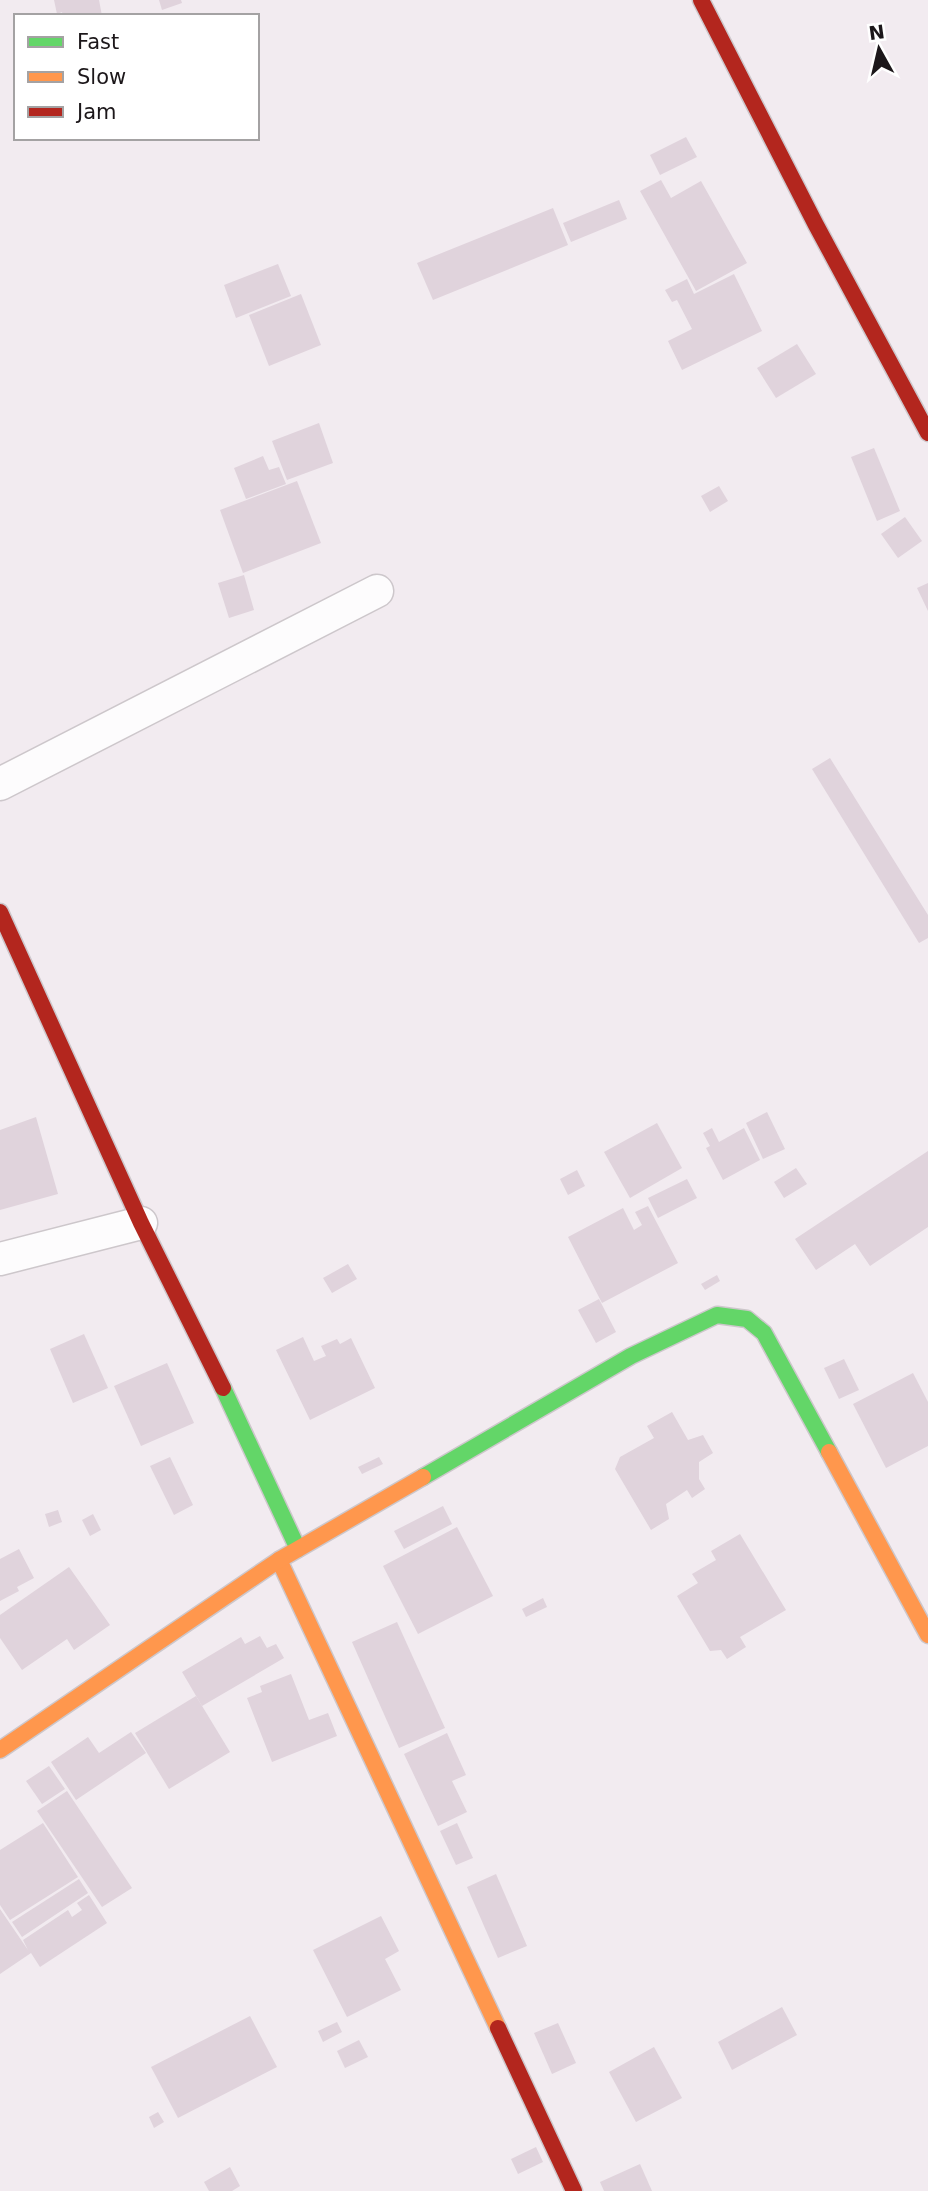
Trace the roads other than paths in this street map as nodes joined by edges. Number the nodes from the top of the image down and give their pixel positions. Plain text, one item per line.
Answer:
1 (701, 0) edge
2 (928, 433) edge
3 (377, 591) dead end
4 (0, 784) edge
5 (0, 912) edge
6 (141, 1223) junction
7 (0, 1259) edge
8 (298, 1549) junction
9 (279, 1560) junction
10 (928, 1634) edge
11 (0, 1750) edge
12 (574, 2191) edge

1 - 2 street
3 - 4 street
5 - 6 street
6 - 7 street
6 - 8 street
8 - 9 street
8 - 10 street
9 - 11 street
9 - 12 street

